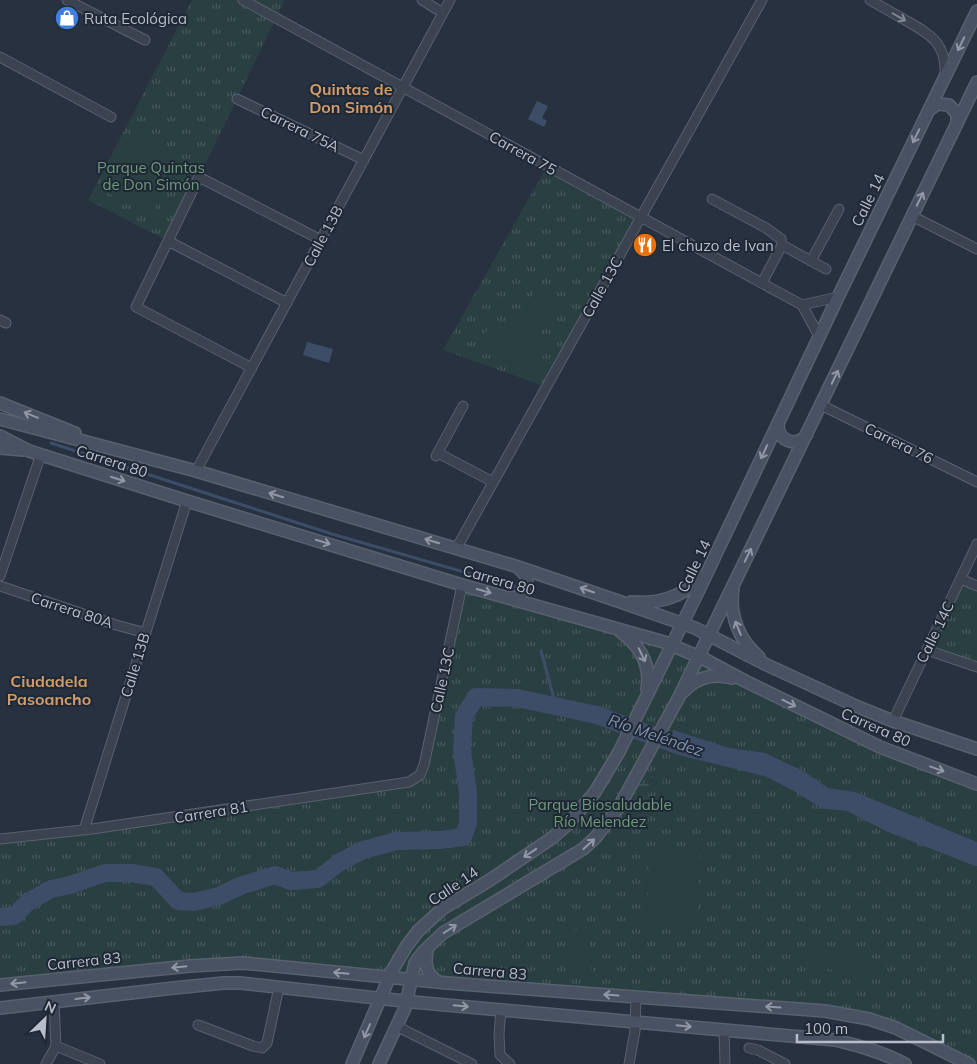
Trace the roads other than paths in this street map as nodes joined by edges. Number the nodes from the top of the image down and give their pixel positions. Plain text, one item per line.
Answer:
1 (67, 0) edge
2 (243, 0) edge
3 (422, 0) edge
4 (450, 0) edge
5 (762, 0) edge
6 (870, 0) edge
7 (977, 10) edge
8 (443, 13) junction
9 (145, 40) dead end
10 (0, 57) edge
11 (945, 76) junction
12 (977, 82) edge
13 (403, 87) junction
14 (237, 99) dead end
15 (928, 111) junction
16 (111, 117) dead end
17 (956, 125) junction
18 (364, 160) junction
19 (712, 199) dead end
20 (839, 209) dead end
21 (912, 216) junction
22 (641, 217) junction
23 (321, 240) junction
24 (168, 241) junction
25 (782, 245) junction
26 (977, 249) edge
27 (811, 261) junction
28 (826, 269) dead end
29 (762, 283) junction
30 (838, 297) junction
31 (287, 303) junction
32 (802, 305) junction
33 (819, 336) junction
34 (252, 368) junction
35 (0, 402) edge
36 (822, 405) junction
37 (463, 406) dead end
38 (0, 419) edge
39 (780, 420) junction
40 (807, 434) junction
41 (0, 436) edge
42 (0, 448) edge
43 (29, 451) junction
44 (125, 453) junction
45 (41, 454) junction
46 (196, 471) junction
47 (493, 482) junction
48 (977, 482) edge
49 (187, 501) junction
50 (977, 544) edge
51 (456, 548) junction
52 (515, 566) junction
53 (708, 572) junction
54 (0, 576) edge
55 (960, 579) junction
56 (735, 582) junction
57 (462, 585) junction
58 (0, 586) edge
59 (977, 586) edge
60 (507, 597) junction
61 (615, 600) junction
62 (683, 623) junction
63 (608, 627) junction
64 (146, 633) junction
65 (708, 634) junction
66 (671, 646) junction
67 (927, 650) junction
68 (697, 656) junction
69 (767, 665) junction
70 (977, 667) edge
71 (745, 682) junction
72 (678, 697) junction
73 (644, 700) junction
74 (893, 721) junction
75 (977, 749) edge
76 (420, 775) joint
77 (977, 784) edge
78 (84, 830) junction
79 (0, 839) edge
80 (428, 946) junction
81 (224, 963) junction
82 (263, 964) junction
83 (390, 978) junction
84 (410, 979) junction
85 (439, 982) junction
86 (224, 983) junction
87 (0, 985) edge
88 (260, 986) junction
89 (279, 987) junction
90 (636, 997) junction
91 (382, 998) junction
92 (406, 1001) junction
93 (54, 1002) junction
94 (0, 1008) edge
95 (501, 1009) junction
96 (635, 1021) junction
97 (198, 1025) dead end
98 (396, 1026) junction
99 (724, 1031) junction
100 (56, 1046) junction
101 (748, 1048) dead end
102 (46, 1064) edge
103 (100, 1064) edge
104 (352, 1064) edge
105 (379, 1064) edge
106 (472, 1064) edge
107 (510, 1064) edge
108 (629, 1064) edge
109 (725, 1064) edge
110 (785, 1064) edge
111 (905, 1064) edge
112 (968, 1064) edge

1 - 9 street
2 - 13 street, Carrera 75
3 - 8 street
4 - 8 street, Calle 13B
5 - 22 street, Calle 13C
6 -> 11 street
7 -> 11 street, Calle 14
8 - 13 street, Calle 13B
10 - 16 street
11 - 15 street, Calle 14
12 - 17 street
13 - 18 street, Calle 13B
13 - 22 street, Carrera 75
14 - 18 street, Carrera 75A
15 - 17 street
15 -> 30 street, Calle 14
21 -> 17 street
18 - 23 street, Calle 13B
19 - 25 street
20 - 27 street
21 - 26 street
36 -> 21 street
22 - 29 street, Carrera 75
22 - 47 street, Calle 13C
23 - 24 street
23 - 31 street, Calle 13B
24 - 31 street
24 - 34 street
25 - 27 street
25 - 29 street
27 - 28 street
29 - 32 street, Carrera 75
30 - 32 street
30 - 33 street, Calle 14
31 - 34 street, Calle 13B
32 - 33 street
33 - 39 street, Calle 14
34 - 46 street, Calle 13B
44 -> 35 street
36 - 40 street
36 - 48 street, Carrera 76
37 - 47 street
38 - 44 street, Carrera 80
39 - 40 street
39 -> 53 street, Calle 14
56 -> 40 street
41 - 43 street, Carrera 80
42 - 43 street
43 - 45 street, Carrera 80
44 - 46 street, Carrera 80
45 -> 49 street, Carrera 80
45 - 54 street
51 -> 46 street, Carrera 80
47 - 51 street, Calle 13C
49 -> 57 street, Carrera 80
49 - 64 street, Calle 13B
50 - 55 street, Calle 14C
51 - 52 street, Carrera 80
52 - 60 street
61 -> 52 street, Carrera 80
53 - 61 street
53 - 62 street, Calle 14
55 - 59 street
55 - 67 street, Calle 14C
56 - 65 street
69 -> 56 street
57 -> 60 street, Carrera 80
57 - 76 street, Calle 13C
58 - 64 street, Carrera 80A
60 - 63 street, Carrera 80
61 - 62 street, Carrera 80
62 - 65 street, Carrera 80
62 - 66 street, Calle 14
63 - 66 street, Carrera 80
63 -> 73 street
64 - 78 street, Calle 13B
65 - 68 street
65 - 69 street, Carrera 80
66 - 68 street, Carrera 80
66 - 73 street, Calle 14
67 - 70 street
67 - 74 street, Calle 14C
68 - 71 street, Carrera 80
68 - 72 street
69 - 74 street, Carrera 80
71 - 72 street
71 -> 77 street, Carrera 80
80 -> 72 street
73 -> 83 street, Calle 14
74 - 75 street, Carrera 80
76 - 78 street, Carrera 81
78 - 79 street, Carrera 81
80 - 84 street
80 - 85 street
81 - 82 street, Carrera 83
81 - 86 street
81 -> 87 street, Carrera 83
83 -> 82 street, Carrera 83
82 - 88 street
83 - 84 street, Carrera 83
83 - 91 street, Calle 14
84 - 85 street, Carrera 83
84 - 92 street
90 -> 85 street, Carrera 83
86 - 88 street
93 -> 86 street
88 - 89 street
89 - 91 street
89 - 97 street
90 - 96 street
112 -> 90 street, Carrera 83
91 - 92 street
91 -> 104 street, Calle 14
92 -> 95 street
92 - 98 street
93 - 94 street
93 - 100 street
95 - 96 street
95 - 107 street
96 -> 99 street
96 - 108 street
98 - 105 street
98 - 106 street
99 - 109 street
99 - 111 street
100 - 102 street
100 - 103 street
101 - 110 street

